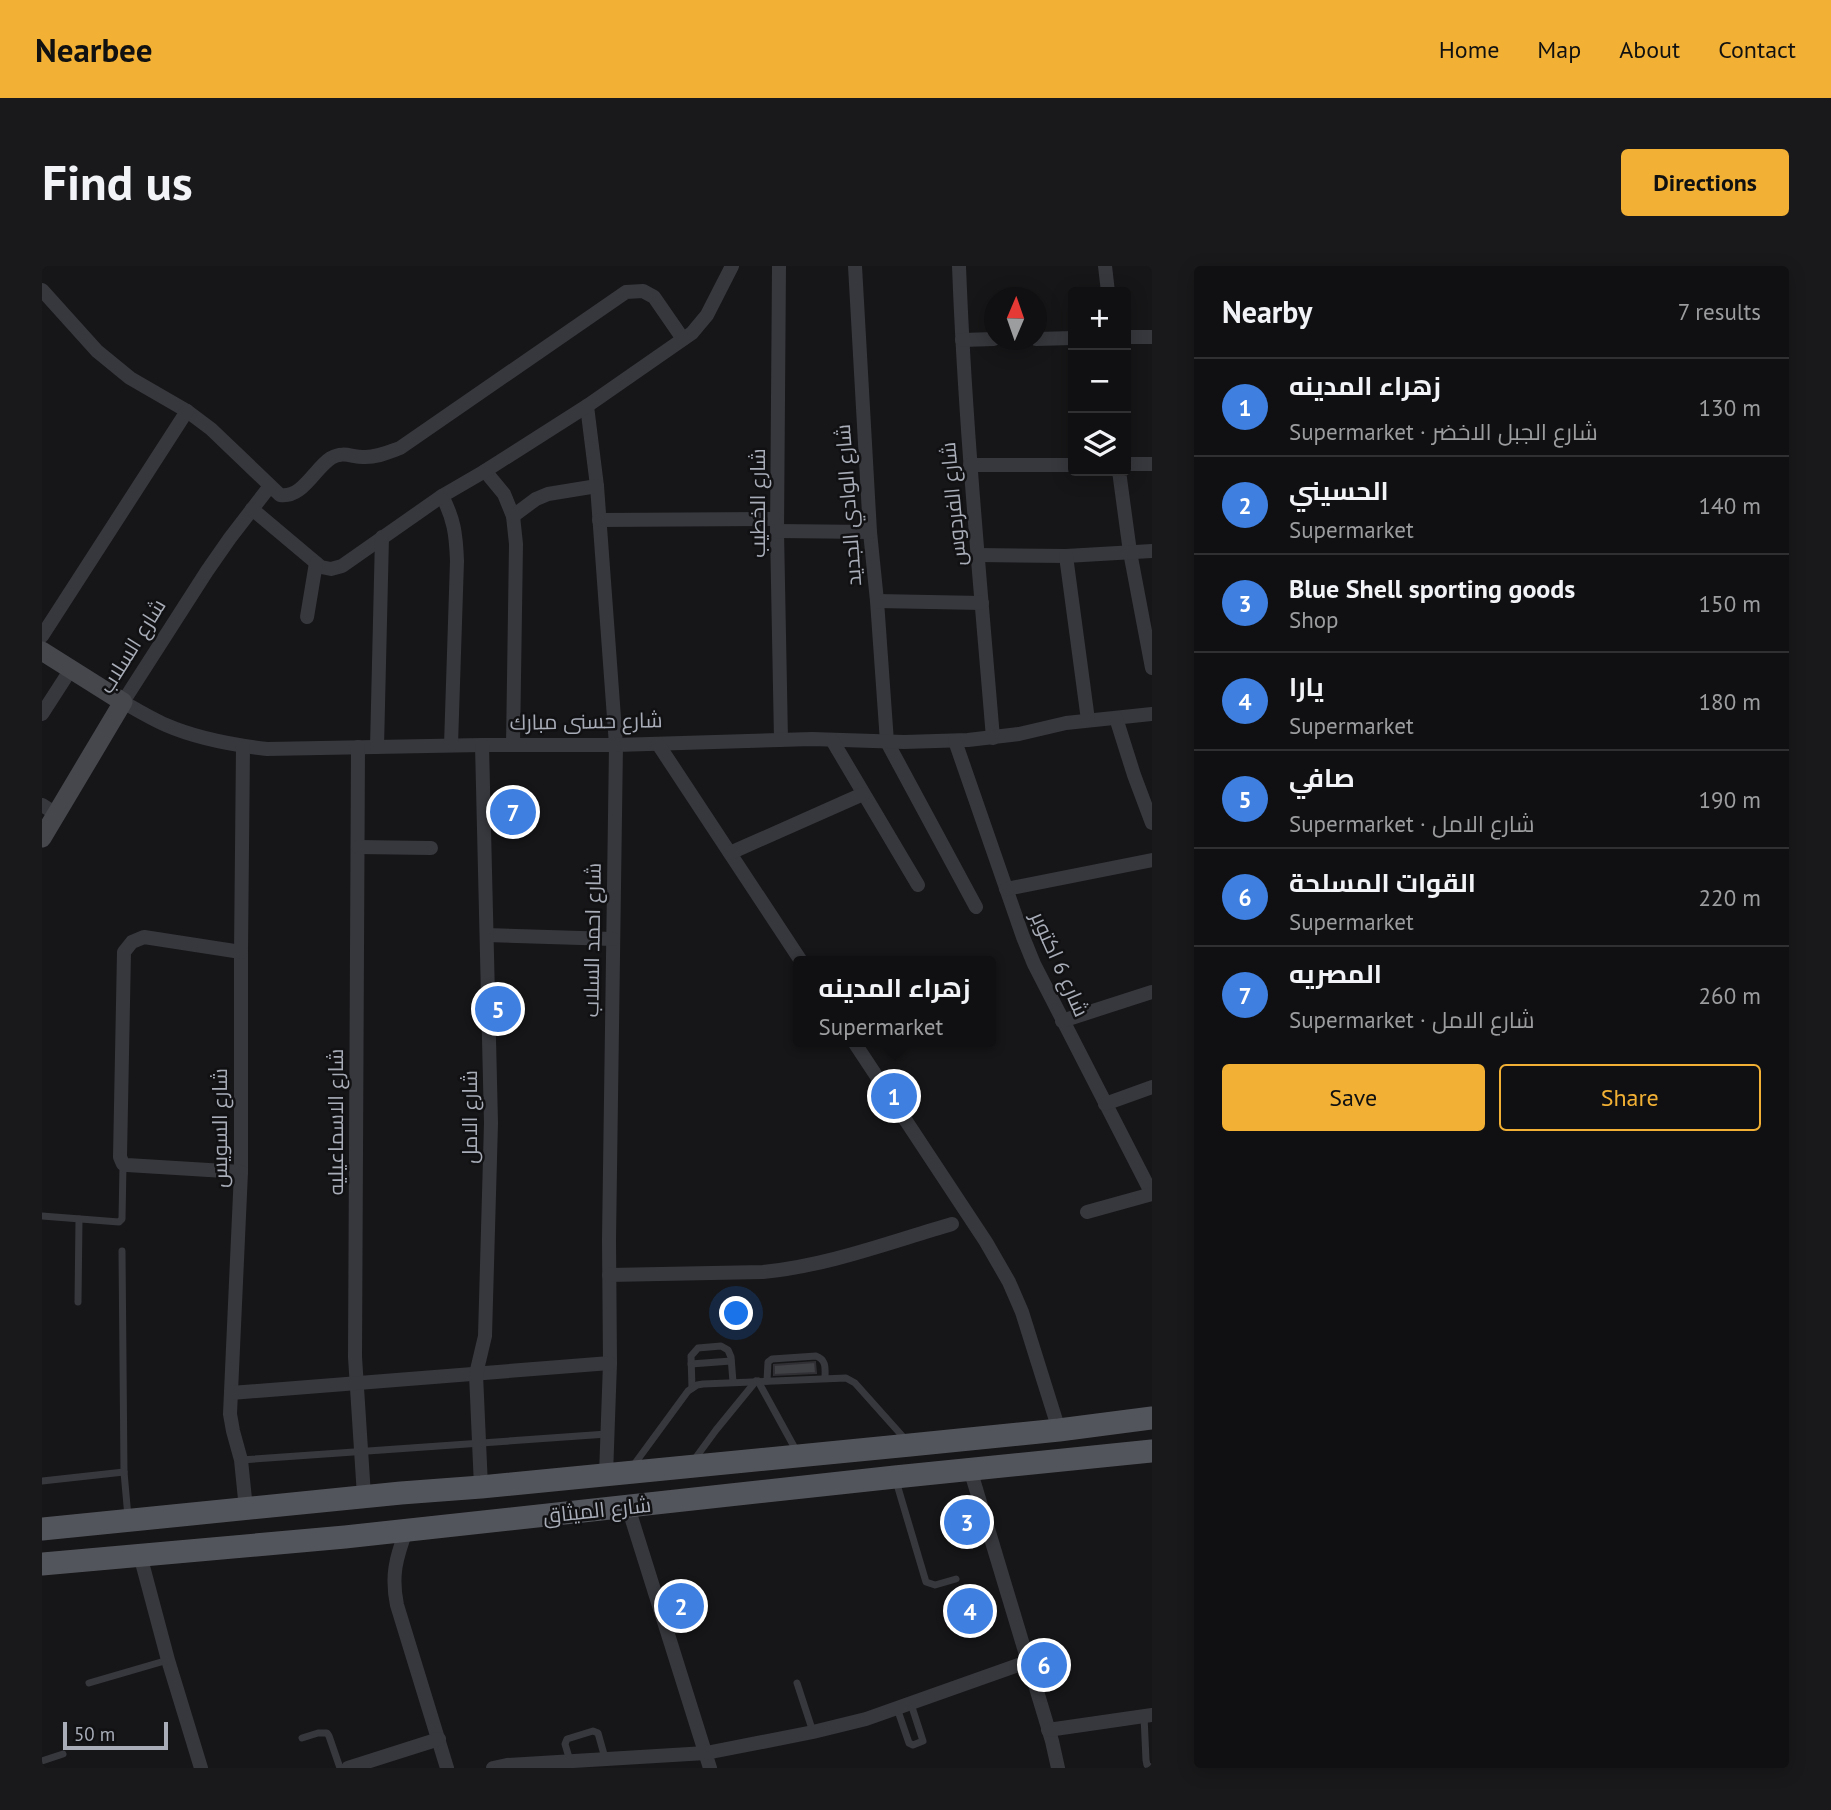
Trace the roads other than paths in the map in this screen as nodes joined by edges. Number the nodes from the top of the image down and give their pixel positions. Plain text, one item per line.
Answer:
1 (732, 266) edge
2 (779, 266) edge
3 (855, 266) edge
4 (959, 266) edge
5 (1105, 266) edge
6 (1107, 287) edge
7 (42, 290) edge
8 (1131, 337) edge
9 (1152, 337) edge
10 (1068, 338) edge
11 (683, 339) junction
12 (984, 339) edge
13 (1047, 339) edge
14 (962, 340) junction
15 (587, 406) junction
16 (187, 411) junction
17 (1131, 464) edge
18 (1152, 464) edge
19 (970, 465) junction
20 (1068, 465) edge
21 (485, 471) junction
22 (1120, 476) edge
23 (270, 485) junction
24 (597, 486) junction
25 (442, 496) junction
26 (252, 509) junction
27 (513, 516) junction
28 (600, 520) junction
29 (777, 525) junction
30 (870, 532) junction
31 (382, 537) junction
32 (1152, 551) edge
33 (1130, 552) junction
34 (978, 555) junction
35 (1066, 556) junction
36 (316, 563) junction
37 (877, 601) junction
38 (982, 603) junction
39 (307, 617) dead end
40 (42, 636) edge
41 (42, 651) edge
42 (1152, 668) edge
43 (71, 669) junction
44 (123, 702) junction
45 (42, 714) edge
46 (1152, 714) edge
47 (1116, 718) junction
48 (1088, 720) junction
49 (993, 738) junction
50 (781, 740) junction
51 (832, 740) junction
52 (887, 741) junction
53 (954, 741) junction
54 (658, 744) junction
55 (482, 745) junction
56 (513, 745) junction
57 (616, 745) junction
58 (243, 746) junction
59 (451, 746) junction
60 (358, 747) junction
61 (377, 747) junction
62 (863, 794) junction
63 (49, 810) edge
64 (1152, 823) edge
65 (42, 838) edge
66 (358, 847) junction
67 (431, 848) dead end
68 (730, 853) junction
69 (1152, 860) edge
70 (918, 885) dead end
71 (1006, 889) junction
72 (976, 907) dead end
73 (487, 936) junction
74 (613, 939) junction
75 (241, 952) junction
76 (798, 956) edge
77 (1152, 992) edge
78 (1062, 1021) junction
79 (857, 1047) edge
80 (1152, 1087) edge
81 (1105, 1104) junction
82 (123, 1164) junction
83 (241, 1172) junction
84 (1152, 1194) edge
85 (1087, 1212) dead end
86 (42, 1216) edge
87 (79, 1219) junction
88 (952, 1224) dead end
89 (122, 1251) dead end
90 (610, 1275) junction
91 (78, 1302) dead end
92 (732, 1361) junction
93 (610, 1363) junction
94 (691, 1364) junction
95 (476, 1374) junction
96 (825, 1378) junction
97 (757, 1381) junction
98 (767, 1381) junction
99 (733, 1382) junction
100 (356, 1383) junction
101 (692, 1388) junction
102 (231, 1394) junction
103 (1152, 1418) edge
104 (1059, 1430) junction
105 (608, 1434) junction
106 (479, 1443) junction
107 (910, 1445) junction
108 (361, 1451) junction
109 (1152, 1451) edge
110 (799, 1455) junction
111 (241, 1460) junction
112 (689, 1466) junction
113 (971, 1469) junction
114 (124, 1472) junction
115 (617, 1474) junction
116 (895, 1477) junction
117 (42, 1480) edge
118 (481, 1487) junction
119 (401, 1493) junction
120 (364, 1496) junction
121 (337, 1499) junction
122 (628, 1507) junction
123 (246, 1509) junction
124 (129, 1522) junction
125 (42, 1530) edge
126 (408, 1531) junction
127 (345, 1537) junction
128 (140, 1555) junction
129 (42, 1564) edge
130 (956, 1579) dead end
131 (167, 1660) junction
132 (1027, 1662) junction
133 (89, 1683) dead end
134 (797, 1683) dead end
135 (904, 1705) junction
136 (1148, 1715) edge
137 (1048, 1730) junction
138 (813, 1732) junction
139 (302, 1738) dead end
140 (439, 1739) junction
141 (706, 1753) junction
142 (63, 1755) dead end
143 (606, 1759) junction
144 (42, 1761) edge
145 (570, 1761) junction
146 (201, 1768) edge
147 (340, 1768) edge
148 (348, 1768) edge
149 (447, 1768) edge
150 (493, 1768) edge
151 (710, 1768) edge
152 (1058, 1768) edge
153 (1152, 1768) edge

1 - 11 street
2 - 29 street, شارع الخطيب
3 - 30 street, شارع الوادي الجديد
4 - 14 street, شارع الفردوس
5 - 6 street
7 - 16 street
8 - 9 street
10 - 13 street
11 - 15 street
11 - 23 street
12 - 14 street
14 - 19 street, شارع الفردوس
15 - 21 street
15 - 24 street, شارع احمد السلاب
16 - 23 street
16 - 40 street
17 - 18 street
19 - 20 street
19 - 34 street, شارع الفردوس
21 - 25 street
21 - 27 street
22 - 33 street
23 - 26 street, شارع السلاب
24 - 27 street
24 - 28 street, شارع احمد السلاب
25 - 31 street
25 - 59 street
26 - 36 street
26 - 44 street, شارع السلاب
27 - 56 street
28 - 29 street
28 - 57 street, شارع احمد السلاب
29 - 30 street
29 - 50 street, شارع الخطيب
30 - 37 street, شارع الوادي الجديد
31 - 36 street
31 - 61 street
32 - 33 street
33 - 35 street
33 - 42 street
34 - 35 street
34 - 38 street, شارع الفردوس
35 - 48 street
36 - 39 street
37 - 38 street
37 - 52 street, شارع الوادي الجديد
38 - 49 street, شارع الفردوس
41 - 43 street, شارع حسنى مبارك
43 - 44 street, شارع حسنى مبارك
43 - 45 street
44 - 58 street, شارع حسنى مبارك
44 - 63 street, شارع السلاب
46 - 47 street, شارع حسنى مبارك
47 - 48 street, شارع حسنى مبارك
47 - 64 street
48 - 49 street, شارع حسنى مبارك
49 - 53 street, شارع حسنى مبارك
50 - 51 street, شارع حسنى مبارك
50 - 54 street, شارع حسنى مبارك
51 - 52 street, شارع حسنى مبارك
51 - 62 street
52 - 53 street, شارع حسنى مبارك
52 - 72 street
53 - 71 street, شارع 6 اكتوبر
54 - 57 street, شارع حسنى مبارك
54 - 68 street
55 - 56 street, شارع حسنى مبارك
55 - 59 street, شارع حسنى مبارك
55 - 73 street, شارع الامل
56 - 57 street, شارع حسنى مبارك
57 - 74 street, شارع احمد السلاب
58 - 60 street, شارع حسنى مبارك
58 - 75 street, شارع السويس
59 - 61 street, شارع حسنى مبارك
60 - 61 street, شارع حسنى مبارك
60 - 66 street, شارع الاسماعيليه
62 - 68 street
62 - 70 street
63 - 65 street, شارع السلاب
66 - 67 street
66 - 100 street, شارع الاسماعيليه
68 - 76 street
69 - 71 street
71 - 78 street, شارع 6 اكتوبر
73 - 74 street
73 - 95 street, شارع الامل
74 - 90 street, شارع احمد السلاب
75 - 82 street
75 - 83 street, شارع السويس
77 - 78 street
78 - 81 street, شارع 6 اكتوبر
79 - 104 street
80 - 81 street
81 - 84 street, شارع 6 اكتوبر
82 - 83 street
82 - 87 lane
83 - 102 street, شارع السويس
84 - 85 street
86 - 87 lane
87 - 91 lane
88 - 90 street
89 - 114 lane
90 - 93 street, شارع احمد السلاب
92 - 94 lane
92 - 94 lane
92 - 99 lane
93 - 95 street
93 - 105 street, شارع احمد السلاب
94 - 101 lane
95 - 100 street
95 - 106 street, شارع الامل
96 - 98 lane
96 - 98 lane
96 - 107 lane
97 - 98 lane
97 - 99 lane
97 - 110 lane
97 - 112 lane
99 - 101 lane
100 - 102 street
100 - 108 street, شارع الاسماعيليه
101 - 115 lane
102 - 111 street, شارع السويس
103 - 104 main road, شارع الميثاق
104 - 107 main road, شارع الميثاق
105 - 106 lane
105 - 115 street, شارع احمد السلاب
106 - 108 lane
106 - 118 street, شارع الامل
107 - 110 main road, شارع الميثاق
108 - 111 lane
108 - 120 street, شارع الاسماعيليه
109 - 113 main road, شارع الميثاق
110 - 112 main road, شارع الميثاق
111 - 123 street, شارع السويس
112 - 115 main road, شارع الميثاق
113 - 116 main road, شارع الميثاق
113 - 132 street
114 - 117 lane
114 - 124 lane
115 - 118 main road, شارع الميثاق
116 - 122 main road, شارع الميثاق
116 - 130 lane
118 - 119 main road, شارع الميثاق
119 - 120 main road, شارع الميثاق
119 - 126 main road
120 - 121 main road, شارع الميثاق
121 - 123 main road, شارع الميثاق
121 - 127 main road
122 - 126 main road, شارع الميثاق
122 - 141 street
123 - 124 main road, شارع الميثاق
124 - 125 main road, شارع الميثاق
126 - 127 main road, شارع الميثاق
126 - 140 street
127 - 128 main road, شارع الميثاق
128 - 129 main road, شارع الميثاق
128 - 131 street
131 - 133 lane
131 - 146 street
132 - 135 street
132 - 137 street
134 - 138 lane
135 - 135 lane
135 - 138 street
136 - 137 street
136 - 153 lane
137 - 152 street
138 - 141 street
139 - 147 lane
140 - 148 street
140 - 149 street
141 - 143 street
141 - 151 street
142 - 144 lane
143 - 145 street
143 - 145 lane
145 - 150 street

